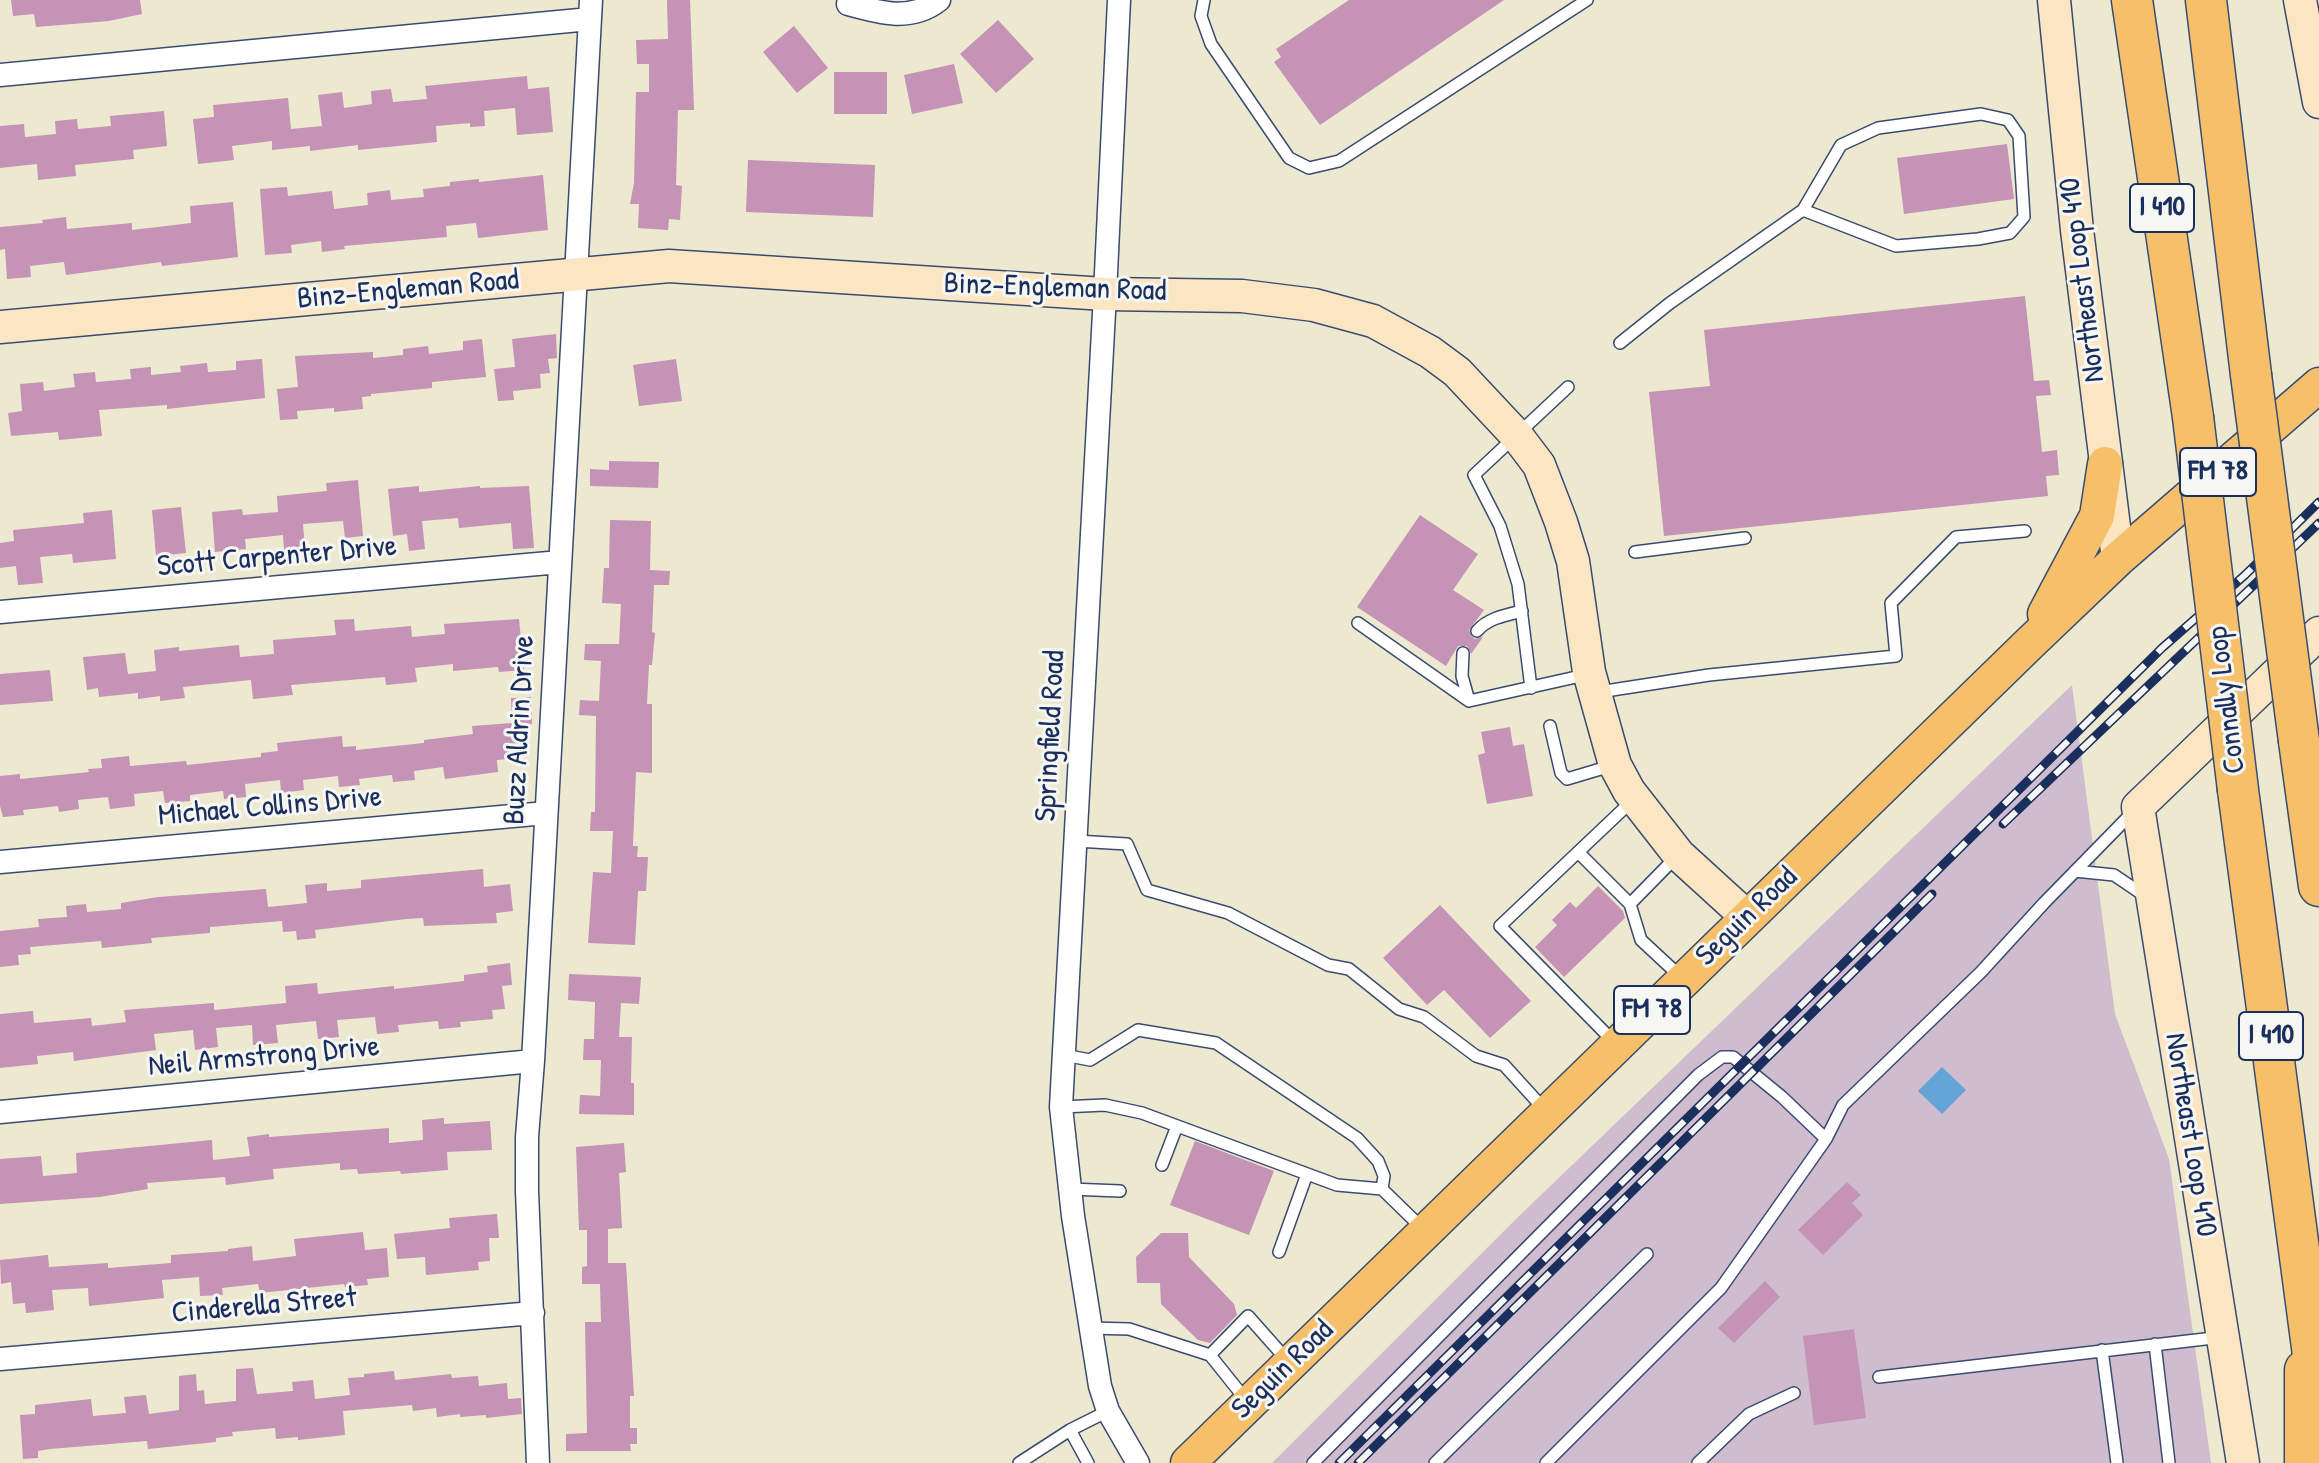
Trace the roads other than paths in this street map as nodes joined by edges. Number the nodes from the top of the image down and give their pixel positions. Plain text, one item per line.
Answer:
1 (939, 0) edge
2 (1119, 0) edge
3 (1204, 0) edge
4 (1587, 0) edge
5 (2054, 0) edge
6 (2132, 0) edge
7 (2206, 0) edge
8 (2214, 0) edge
9 (2300, 0) edge
10 (848, 4) dead end
11 (590, 10) edge
12 (2214, 67) junction
13 (0, 75) edge
14 (2319, 102) edge
15 (1803, 210) junction
16 (576, 274) junction
17 (1105, 294) junction
18 (0, 327) edge
19 (1620, 343) dead end
20 (2319, 385) edge
21 (1568, 387) dead end
22 (1516, 435) junction
23 (2105, 464) junction
24 (2025, 531) dead end
25 (1745, 538) dead end
26 (1635, 552) dead end
27 (2118, 559) junction
28 (560, 562) junction
29 (1522, 611) junction
30 (0, 612) edge
31 (1358, 623) dead end
32 (1477, 631) dead end
33 (2319, 633) edge
34 (2030, 643) junction
35 (1463, 653) dead end
36 (1592, 684) junction
37 (1531, 688) junction
38 (1469, 701) junction
39 (1550, 726) dead end
40 (1615, 765) junction
41 (1634, 798) junction
42 (2138, 807) junction
43 (546, 813) junction
44 (1076, 841) junction
45 (1578, 852) junction
46 (1679, 855) junction
47 (0, 862) edge
48 (2075, 871) junction
49 (2319, 886) edge
50 (2153, 901) junction
51 (1630, 904) junction
52 (1747, 917) junction
53 (1683, 980) junction
54 (1617, 1044) junction
55 (1064, 1055) junction
56 (533, 1061) junction
57 (1061, 1107) junction
58 (0, 1112) edge
59 (1547, 1112) junction
60 (1177, 1126) junction
61 (1826, 1139) junction
62 (1162, 1165) dead end
63 (1307, 1174) junction
64 (1070, 1189) junction
65 (1382, 1189) junction
66 (1120, 1191) dead end
67 (1426, 1231) junction
68 (1279, 1252) dead end
69 (1647, 1254) dead end
70 (2305, 1282) junction
71 (533, 1313) junction
72 (1089, 1328) junction
73 (2222, 1337) junction
74 (2155, 1344) junction
75 (2102, 1350) junction
76 (1210, 1355) junction
77 (0, 1359) edge
78 (1290, 1364) junction
79 (1879, 1377) dead end
80 (1794, 1393) dead end
81 (2319, 1400) edge
82 (1249, 1403) junction
83 (1108, 1411) junction
84 (1070, 1430) junction
85 (538, 1463) edge
86 (1019, 1463) edge
87 (1088, 1463) edge
88 (1138, 1463) edge
89 (1188, 1463) edge
90 (1313, 1463) edge
91 (1435, 1463) edge
92 (1546, 1463) edge
93 (1698, 1463) edge
94 (2117, 1463) edge
95 (2169, 1463) edge
96 (2243, 1463) edge
97 (2305, 1463) edge

1 - 10 street
2 - 17 street, Springfield Road
3 - 4 lane
5 - 23 street, Northeast Loop 410
6 - 70 highway, Connally Loop / I 410, bridge
7 - 12 highway, I 410
8 - 12 highway
9 - 14 street
11 - 13 street
11 - 16 street, Buzz Aldrin Drive
12 - 49 highway, I 410, bridge
15 - 15 lane
15 - 19 lane
16 - 17 street, Binz-Engleman Road
16 - 18 street, Binz-Engleman Road
16 - 28 street, Buzz Aldrin Drive
17 - 22 street, Binz-Engleman Road
17 - 44 street, Springfield Road
20 - 27 main road, Seguin Road / FM 78
21 - 22 lane
22 - 29 lane
22 - 36 street, Binz-Engleman Road
23 - 27 street, Northeast Loop 410
23 - 34 main road
24 - 36 lane
25 - 26 lane
27 - 34 main road, Seguin Road / FM 78
28 - 30 street, Scott Carpenter Drive
28 - 43 street, Buzz Aldrin Drive
29 - 32 lane
29 - 37 lane
31 - 38 lane
33 - 42 street
34 - 52 main road, Seguin Road / FM 78
35 - 38 lane
36 - 37 lane
36 - 40 street, Binz-Engleman Road
37 - 38 lane
39 - 40 lane
40 - 41 street, Binz-Engleman Road
41 - 45 lane
41 - 46 street, Binz-Engleman Road
42 - 48 lane
42 - 50 street, Northeast Loop 410
43 - 47 street, Michael Collins Drive
43 - 56 street, Buzz Aldrin Drive
44 - 55 street, Springfield Road
44 - 59 lane
45 - 51 lane
45 - 54 lane
46 - 51 lane
46 - 52 street, Binz-Engleman Road
48 - 50 lane
48 - 61 lane
50 - 73 street, Northeast Loop 410
51 - 53 lane
52 - 53 main road, Seguin Road / FM 78
53 - 54 main road, Seguin Road / FM 78
54 - 59 main road, Seguin Road / FM 78
55 - 57 street, Springfield Road
55 - 65 lane
56 - 58 street, Neil Armstrong Drive
56 - 71 street, Buzz Aldrin Drive
57 - 60 lane
57 - 64 street, Springfield Road
59 - 67 main road, Seguin Road / FM 78
60 - 62 lane
60 - 63 lane
61 - 90 lane
61 - 92 lane
63 - 65 lane
63 - 68 lane
64 - 66 lane
64 - 72 street, Springfield Road
65 - 67 lane
67 - 78 main road, Seguin Road / FM 78
69 - 91 lane
70 - 81 highway, Connally Loop / I 410
70 - 97 highway
71 - 77 street, Cinderella Street
71 - 85 street, Buzz Aldrin Drive
72 - 76 lane
72 - 83 street, Springfield Road
73 - 74 lane
73 - 96 street, Northeast Loop 410
74 - 75 lane
74 - 95 lane
75 - 79 lane
75 - 94 lane
76 - 78 lane
76 - 82 lane
78 - 82 main road, Seguin Road / FM 78
80 - 93 lane
82 - 89 main road, Seguin Road / FM 78
83 - 84 lane
83 - 88 street, Springfield Road
84 - 86 lane
84 - 87 lane

